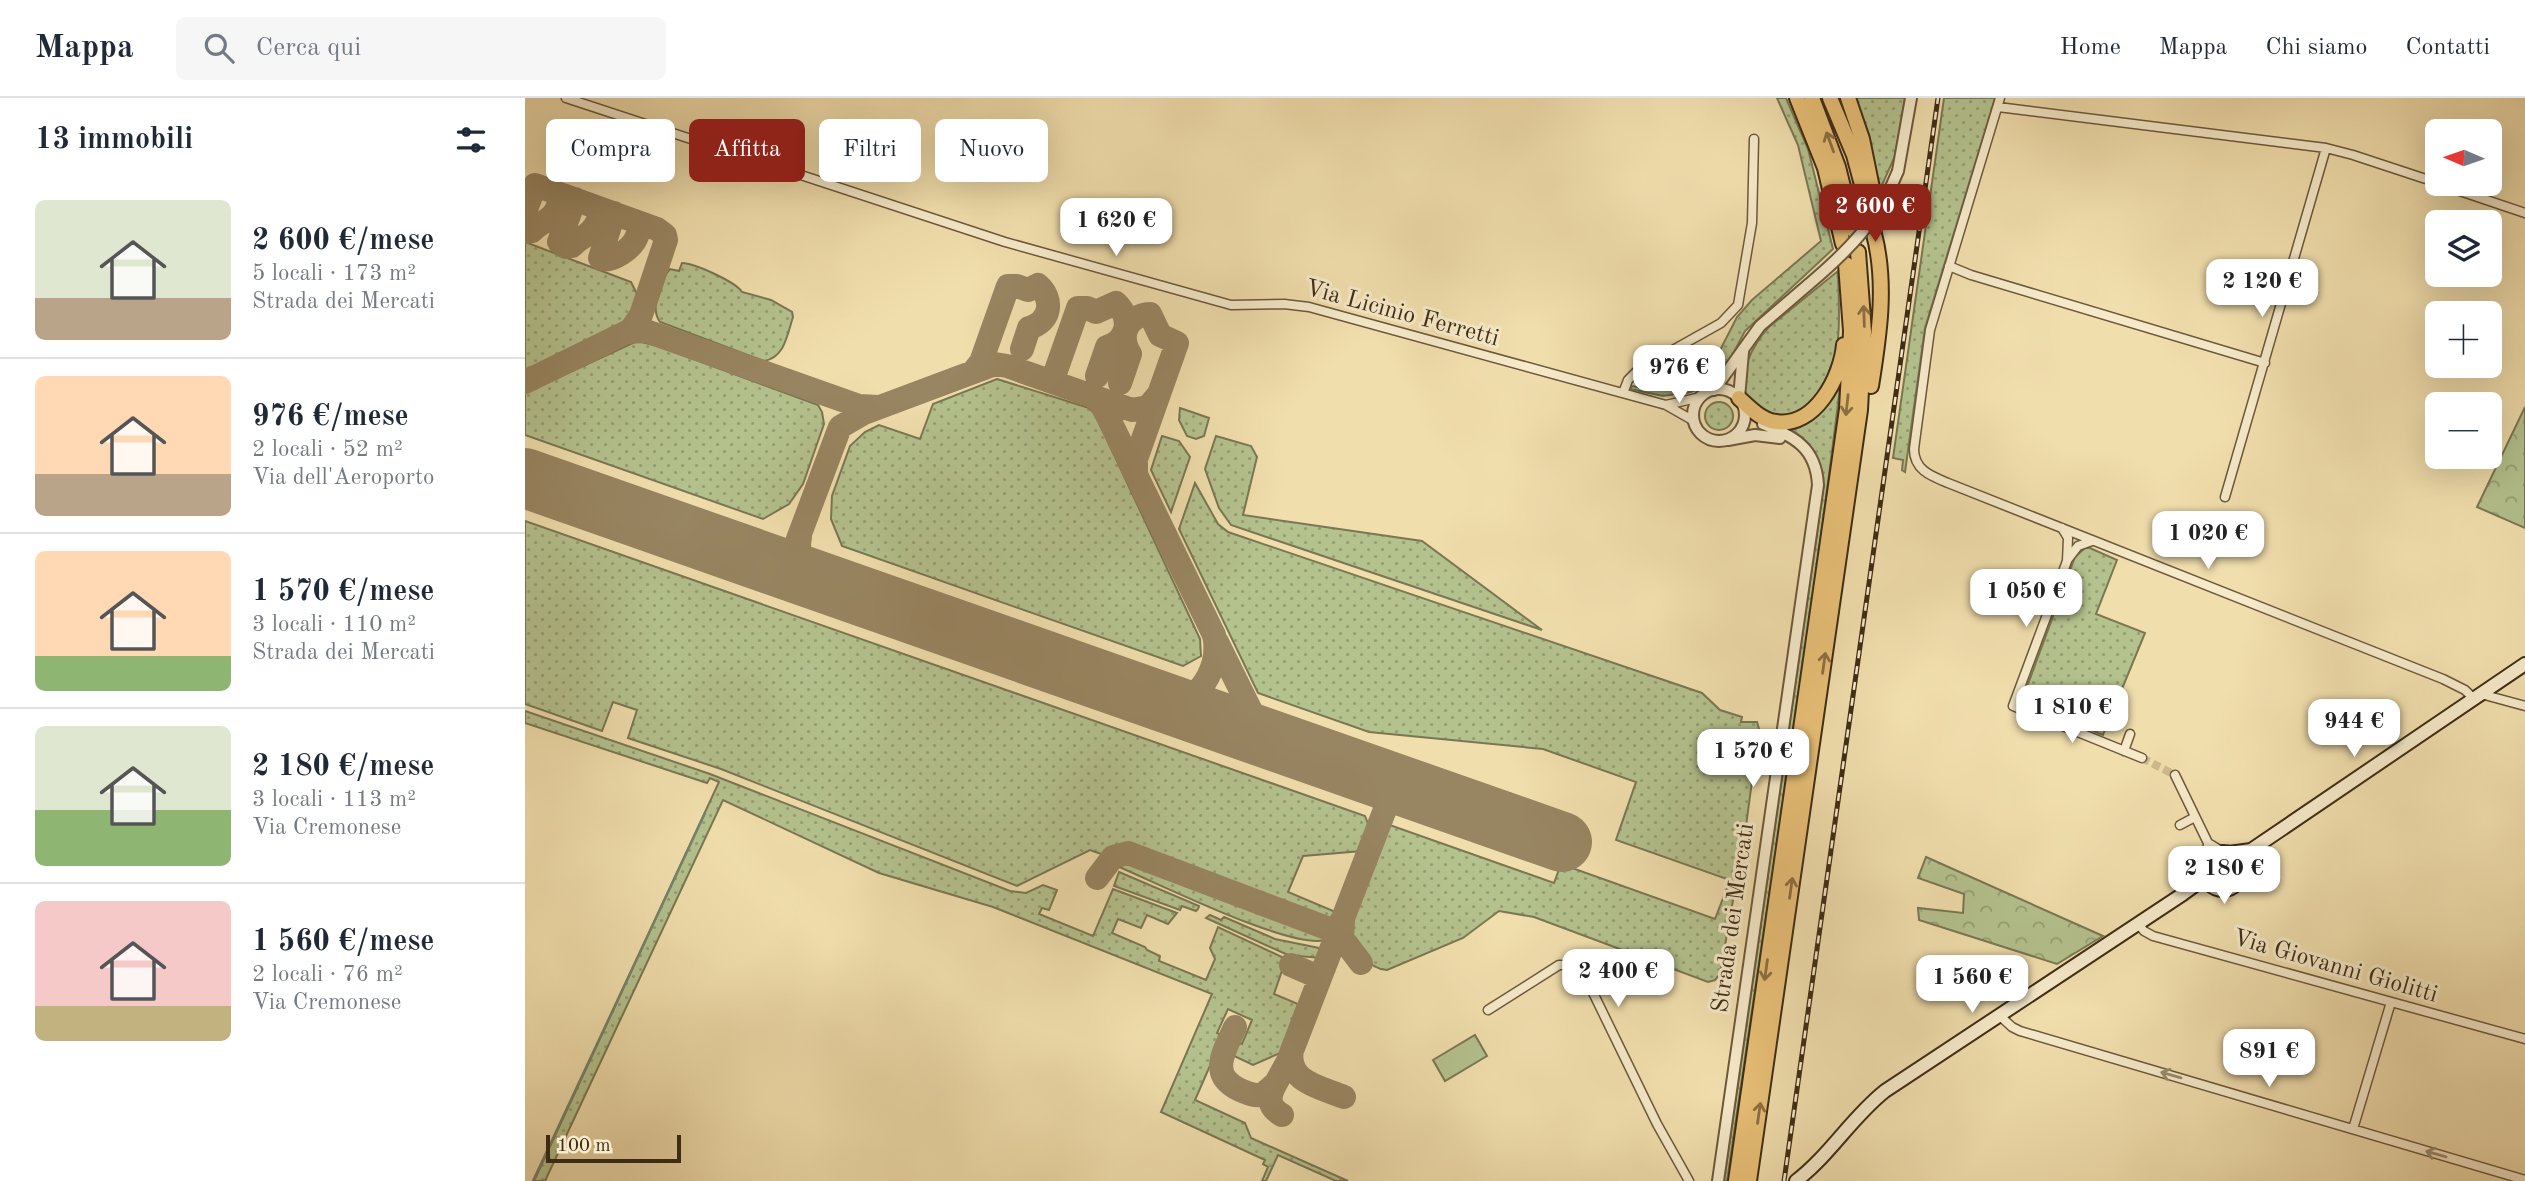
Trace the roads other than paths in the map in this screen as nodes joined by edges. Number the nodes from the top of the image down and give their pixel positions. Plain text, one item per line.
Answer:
1 (566, 98) edge
2 (1797, 98) edge
3 (1812, 98) edge
4 (1830, 98) edge
5 (1848, 98) edge
6 (1911, 98) edge
7 (1999, 102) edge
8 (1754, 139) dead end
9 (2326, 148) junction
10 (2425, 180) edge
11 (2474, 196) edge
12 (2525, 213) edge
13 (1876, 230) tunnel mouth
14 (1854, 231) dead end
15 (1843, 244) dead end
16 (1858, 252) dead end
17 (1949, 266) junction
18 (1743, 352) junction
19 (2265, 363) junction
20 (1714, 390) junction
21 (1623, 393) junction
22 (1701, 397) junction
23 (1741, 402) junction
24 (1666, 405) junction
25 (1694, 421) junction
26 (1728, 440) junction
27 (1848, 494) junction
28 (2225, 497) dead end
29 (2059, 527) junction
30 (2098, 542) junction
31 (2066, 562) junction
32 (2525, 664) edge
33 (2477, 696) junction
34 (2525, 706) edge
35 (2130, 734) dead end
36 (2124, 751) junction
37 (2142, 758) tunnel mouth
38 (2175, 775) tunnel mouth
39 (2195, 817) junction
40 (2180, 825) dead end
41 (2208, 843) junction
42 (2251, 850) junction
43 (2226, 852) junction
44 (2206, 864) junction
45 (2242, 872) junction
46 (2220, 889) junction
47 (2183, 894) junction
48 (2138, 924) junction
49 (2391, 1002) junction
50 (1488, 1010) dead end
51 (2000, 1016) junction
52 (2525, 1040) edge
53 (2353, 1129) junction
54 (2525, 1180) edge
55 (1689, 1181) edge
56 (1712, 1181) edge
57 (1717, 1181) edge
58 (1736, 1181) edge
59 (1749, 1181) edge
60 (1796, 1181) edge

1 - 21 street, Via Licinio Ferretti
2 - 15 highway
14 -> 3 highway
4 - 5 highway
6 - 18 street, bridge
7 - 9 street
7 - 17 street
8 - 21 street
9 - 10 street
9 - 19 street
11 - 12 street
13 - 27 highway
27 -> 16 highway
17 - 19 street
17 - 29 street
18 - 20 street
18 - 23 street
19 - 28 street
20 - 22 street
20 - 23 street, Strada dei Mercati
21 - 24 street, Via Licinio Ferretti
22 - 24 street
22 - 25 street
23 - 26 street
23 - 57 street, Strada dei Mercati
23 -> 58 highway
24 - 25 street
25 - 26 street, Strada dei Mercati
26 - 56 street, Strada dei Mercati
59 -> 27 highway
29 - 30 street
29 - 31 street
30 - 31 street
30 - 33 street
31 - 36 street
32 - 33 main road
33 - 34 street
33 - 42 main road
35 - 36 street
36 - 37 street
38 - 39 street
39 - 40 street
39 - 41 street
41 - 43 street
41 - 44 street
42 - 43 main road
42 - 45 main road
43 - 44 main road
43 - 45 main road
44 - 46 main road
44 - 47 main road
45 - 46 main road
46 - 47 main road
47 - 48 main road
48 - 49 street, Via Giovanni Giolitti
48 - 51 main road
49 - 52 street, Via Giovanni Giolitti
49 - 53 street
50 - 55 street
53 -> 51 street
51 - 60 main road
54 -> 53 street

